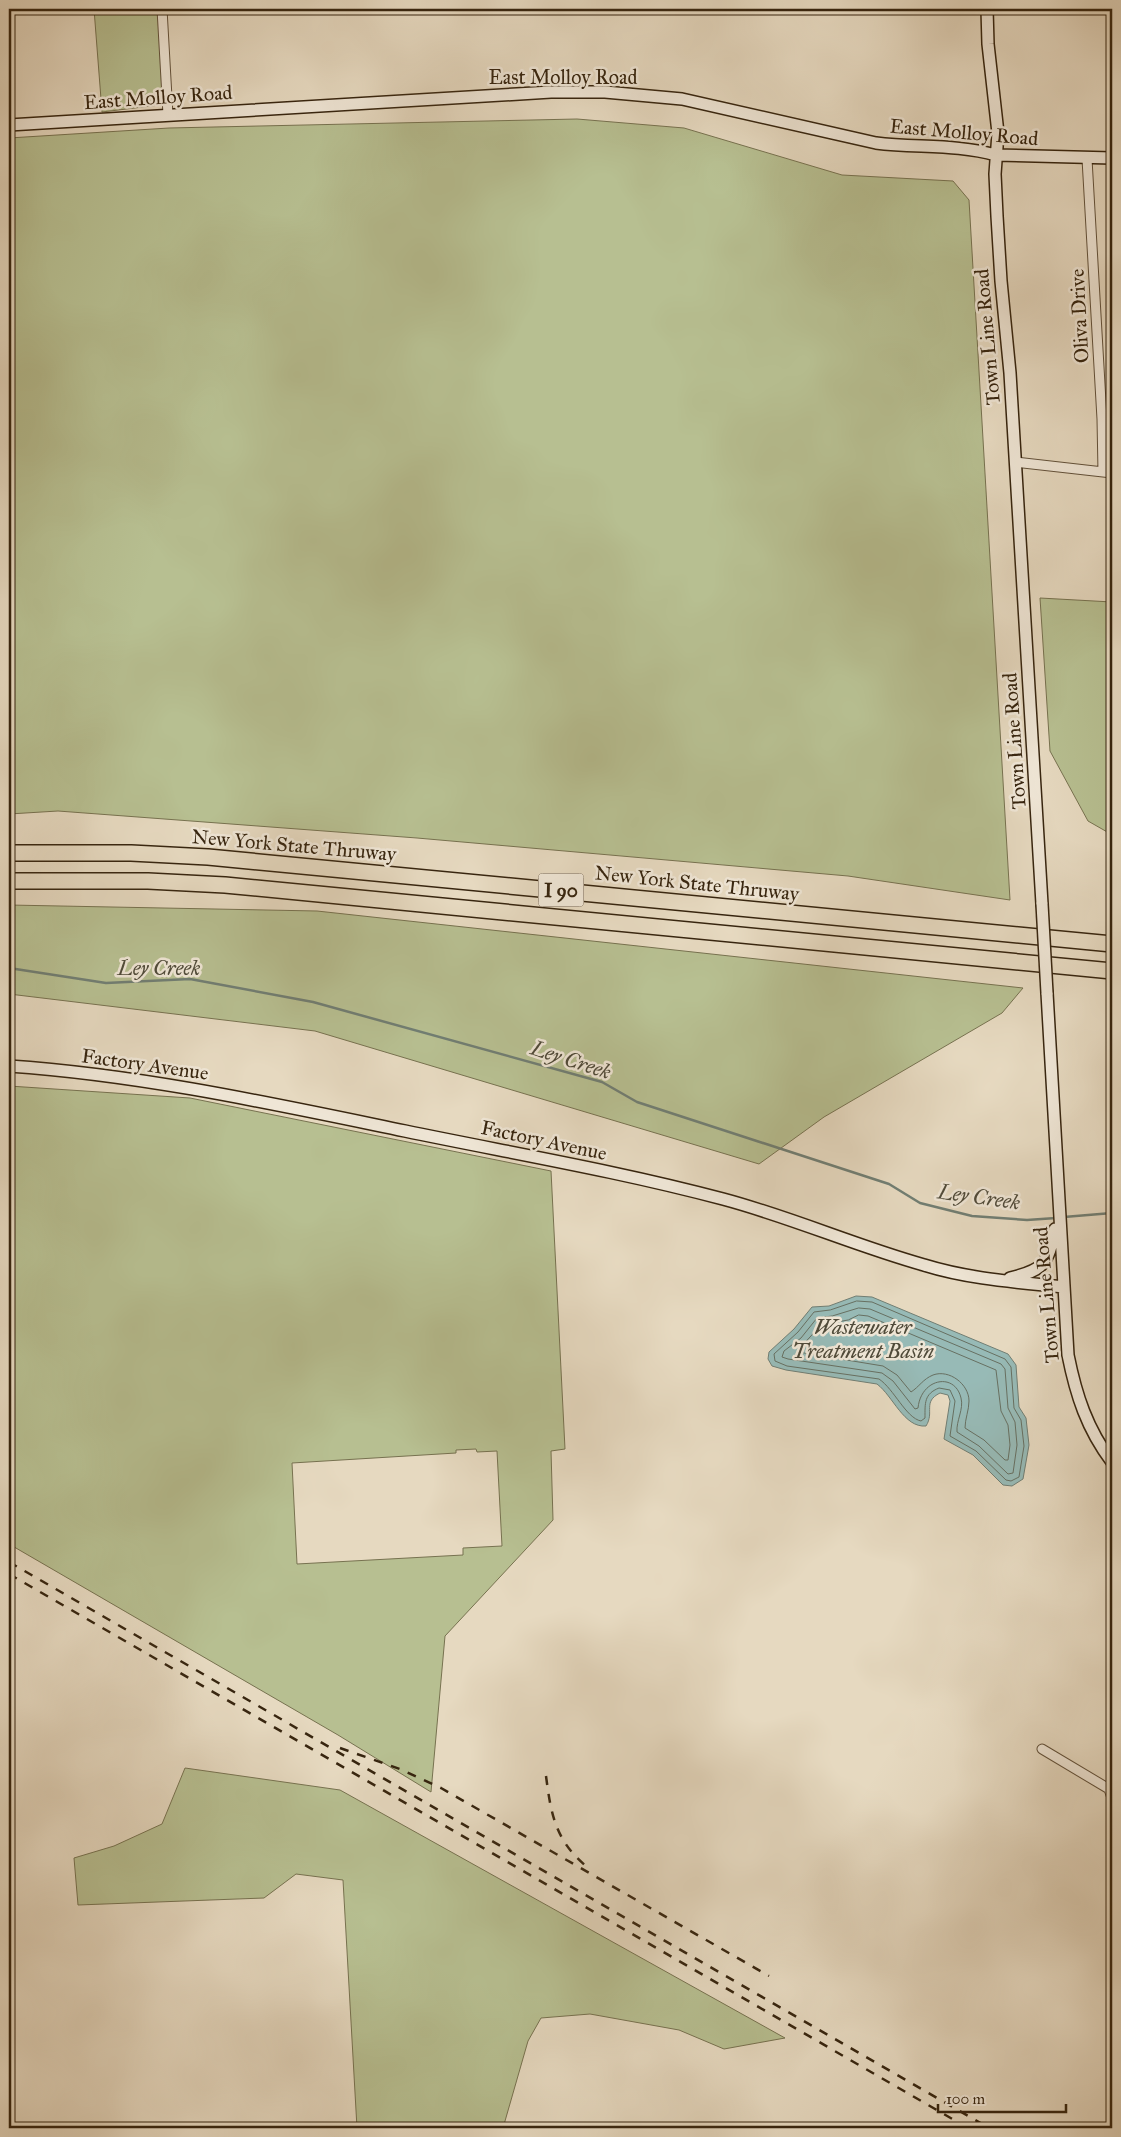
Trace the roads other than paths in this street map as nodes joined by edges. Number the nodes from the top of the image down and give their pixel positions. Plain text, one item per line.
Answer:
1 (162, 9) edge
2 (987, 9) edge
3 (168, 115) junction
4 (9, 125) edge
5 (996, 155) junction
6 (1112, 158) edge
7 (1087, 159) junction
8 (1015, 462) junction
9 (1102, 472) junction
10 (1112, 473) edge
11 (9, 853) edge
12 (9, 880) edge
13 (1112, 944) edge
14 (1112, 971) edge
15 (9, 1066) edge
16 (1056, 1236) junction
17 (1002, 1280) junction
18 (1063, 1288) junction
19 (1112, 1462) edge
20 (1042, 1749) dead end
21 (1111, 1792) edge

1 - 3 street
2 - 5 street, Town Line Road
3 - 4 street, East Molloy Road
3 - 5 street, East Molloy Road
5 - 7 street, East Molloy Road
5 - 8 street, Town Line Road
6 - 7 street, East Molloy Road
7 - 9 street, Oliva Drive
8 - 9 street
8 - 16 street, Town Line Road, bridge
9 - 10 street
11 - 13 highway, New York State Thruway / I 90
12 - 14 highway, I 90
15 - 17 street, Factory Avenue
16 - 17 street
16 - 18 street, Town Line Road
17 - 18 street, Factory Avenue
18 - 19 street, Town Line Road
20 - 21 street

